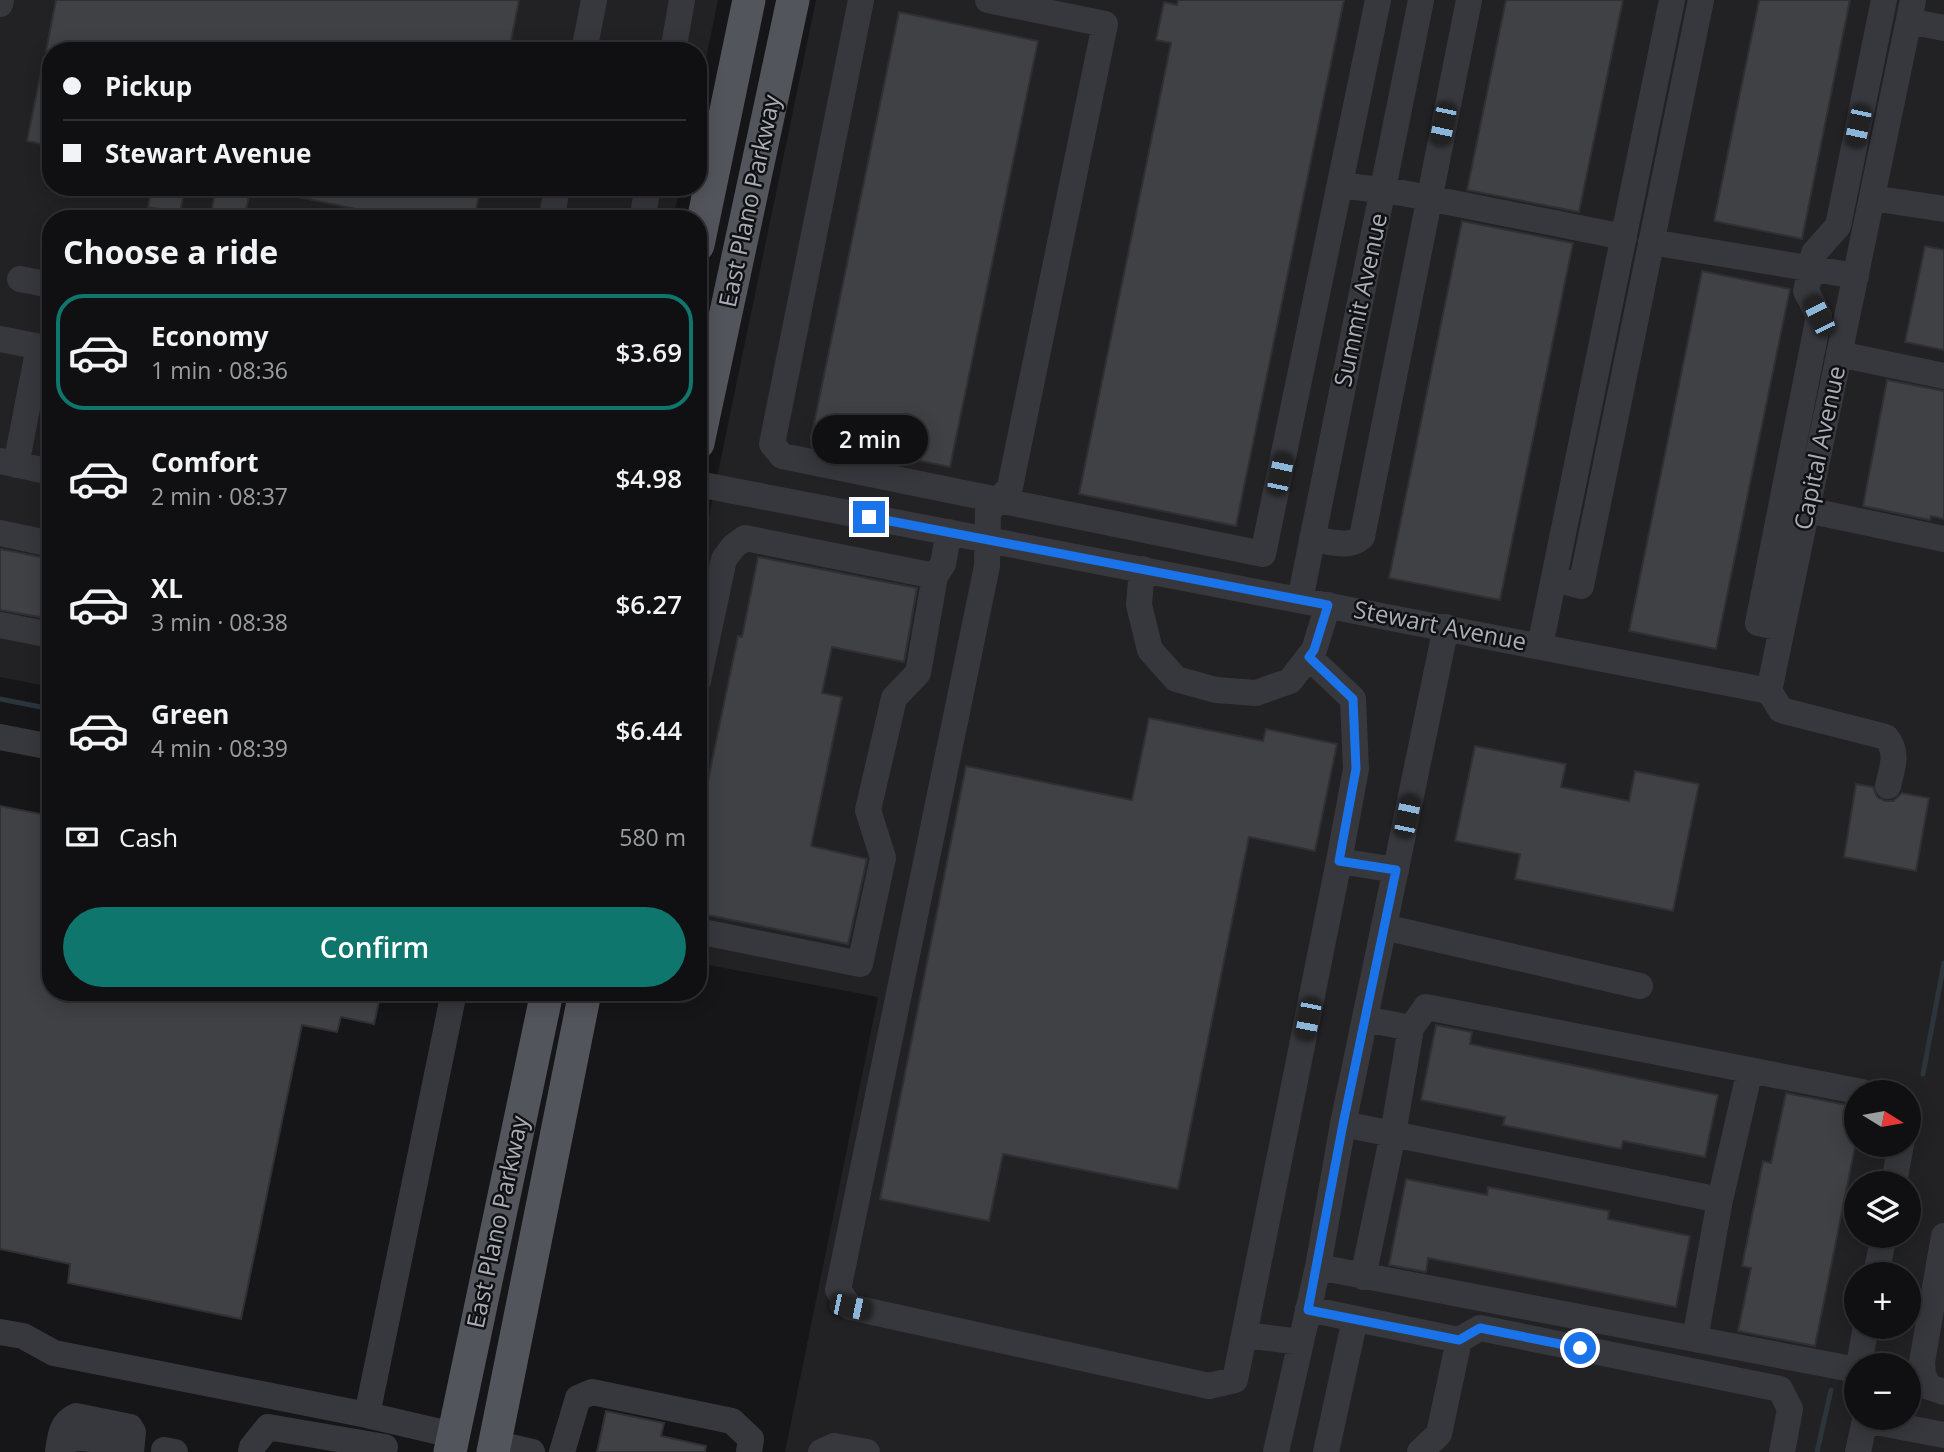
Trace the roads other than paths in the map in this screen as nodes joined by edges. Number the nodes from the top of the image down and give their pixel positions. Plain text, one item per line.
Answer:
1 (594, 0) edge
2 (682, 0) edge
3 (749, 0) edge
4 (793, 0) edge
5 (861, 0) edge
6 (988, 0) edge
7 (1378, 0) edge
8 (1421, 0) edge
9 (1469, 0) edge
10 (1672, 0) edge
11 (1701, 0) edge
12 (1884, 0) edge
13 (1911, 11) edge
14 (1108, 12) edge
15 (1944, 28) edge
16 (586, 42) edge
17 (675, 42) edge
18 (1340, 185) junction
19 (1383, 191) junction
20 (1428, 198) junction
21 (1872, 198) junction
22 (1944, 209) edge
23 (705, 210) edge
24 (1624, 237) junction
25 (1651, 242) junction
26 (1811, 268) junction
27 (1856, 276) junction
28 (20, 279) dead end
29 (42, 283) edge
30 (0, 339) edge
31 (42, 347) edge
32 (1839, 354) junction
33 (42, 357) edge
34 (1944, 376) edge
35 (707, 401) edge
36 (1291, 421) junction
37 (1334, 428) junction
38 (796, 459) junction
39 (8, 463) edge
40 (42, 470) edge
41 (707, 486) edge
42 (999, 500) junction
43 (788, 501) junction
44 (1807, 510) junction
45 (949, 532) junction
46 (0, 533) edge
47 (1312, 539) junction
48 (1944, 539) edge
49 (988, 540) junction
50 (42, 542) edge
51 (1142, 569) junction
52 (935, 576) junction
53 (1554, 579) junction
54 (1300, 600) junction
55 (1328, 605) junction
56 (0, 625) edge
57 (1446, 627) junction
58 (1782, 628) junction
59 (42, 633) edge
60 (707, 638) edge
61 (1540, 646) junction
62 (1309, 657) junction
63 (1769, 691) junction
64 (0, 737) edge
65 (42, 745) edge
66 (1888, 786) dead end
67 (1339, 861) junction
68 (1396, 870) junction
69 (1384, 927) junction
70 (707, 933) edge
71 (1640, 986) dead end
72 (452, 1001) edge
73 (545, 1001) edge
74 (583, 1001) edge
75 (1365, 1019) junction
76 (1411, 1028) junction
77 (1750, 1070) junction
78 (1844, 1088) edge
79 (1343, 1124) junction
80 (1393, 1134) junction
81 (1720, 1200) junction
82 (1944, 1236) edge
83 (1318, 1267) junction
84 (1363, 1277) junction
85 (1308, 1310) junction
86 (1355, 1319) junction
87 (0, 1332) edge
88 (1244, 1335) junction
89 (1695, 1339) junction
90 (1459, 1340) junction
91 (1301, 1342) junction
92 (1844, 1365) edge
93 (1944, 1392) edge
94 (379, 1418) junction
95 (1944, 1435) edge
96 (282, 1441) edge
97 (451, 1443) edge
98 (494, 1448) edge
99 (385, 1450) edge
100 (58, 1452) edge
101 (125, 1452) edge
102 (131, 1452) edge
103 (164, 1452) edge
104 (175, 1452) edge
105 (251, 1452) edge
106 (532, 1452) edge
107 (562, 1452) edge
108 (749, 1452) edge
109 (821, 1452) edge
110 (867, 1452) edge
111 (1276, 1452) edge
112 (1326, 1452) edge
113 (1420, 1452) edge
114 (1782, 1452) edge
115 (1858, 1452) edge

1 - 16 street
2 - 17 street
3 - 23 main road, East Plano Parkway
4 - 35 main road, East Plano Parkway
5 - 38 street
6 - 14 street
7 - 18 street
8 - 19 street, Summit Avenue
9 - 20 street
10 - 24 street
11 - 25 street
12 - 26 street
13 - 15 street
13 - 21 street, Capital Avenue
14 - 42 street
18 - 19 street
18 - 36 street
19 - 20 street
19 - 37 street, Summit Avenue
20 - 24 street
20 - 47 street
21 - 22 street
21 - 27 street, Capital Avenue
24 - 53 street
25 - 26 street
25 - 53 street
26 - 27 street
26 - 58 street
27 - 32 street, Capital Avenue
28 - 29 street
30 - 31 street
32 - 34 street
32 - 44 street, Capital Avenue
33 - 39 street
36 - 37 street
36 - 42 street
37 - 47 street, Summit Avenue
38 - 42 street
38 - 43 street
39 - 40 street
41 - 43 street, Stewart Avenue
42 - 49 street
43 - 45 street, Stewart Avenue
44 - 48 street
44 - 58 street, Capital Avenue
45 - 49 street, Stewart Avenue
45 - 52 street
46 - 50 street
47 - 54 street, Summit Avenue
49 - 51 street, Stewart Avenue
49 - 88 street
51 - 54 street, Stewart Avenue
51 - 62 street
52 - 60 street
52 - 70 street
53 - 61 street
54 - 55 street, Stewart Avenue
55 - 57 street, Stewart Avenue
55 - 62 street
56 - 59 street
57 - 61 street, Stewart Avenue
57 - 68 street
58 - 63 street, Capital Avenue
61 - 63 street, Stewart Avenue
62 - 67 street
63 - 66 street
64 - 65 street
67 - 68 street
67 - 88 street
68 - 69 street
69 - 71 street
69 - 75 street
72 - 94 street
73 - 97 main road, East Plano Parkway
74 - 98 main road, East Plano Parkway
75 - 76 street
75 - 79 street
76 - 77 street
76 - 80 street
77 - 78 street
77 - 81 street
79 - 80 street
79 - 83 street
80 - 81 street
80 - 84 street
81 - 89 street
82 - 93 street
83 - 84 street
83 - 85 street
84 - 89 street
85 - 86 street
85 - 91 street
86 - 90 street
86 - 112 street
87 - 94 street
88 - 91 street
89 - 92 street
90 - 113 street
90 - 114 street
91 - 111 street
94 - 97 street
94 - 99 street
95 - 115 street
96 - 99 street
96 - 105 street
97 - 98 main road
98 - 106 street
100 - 101 street
100 - 102 street
103 - 104 street
107 - 108 street
109 - 110 street

